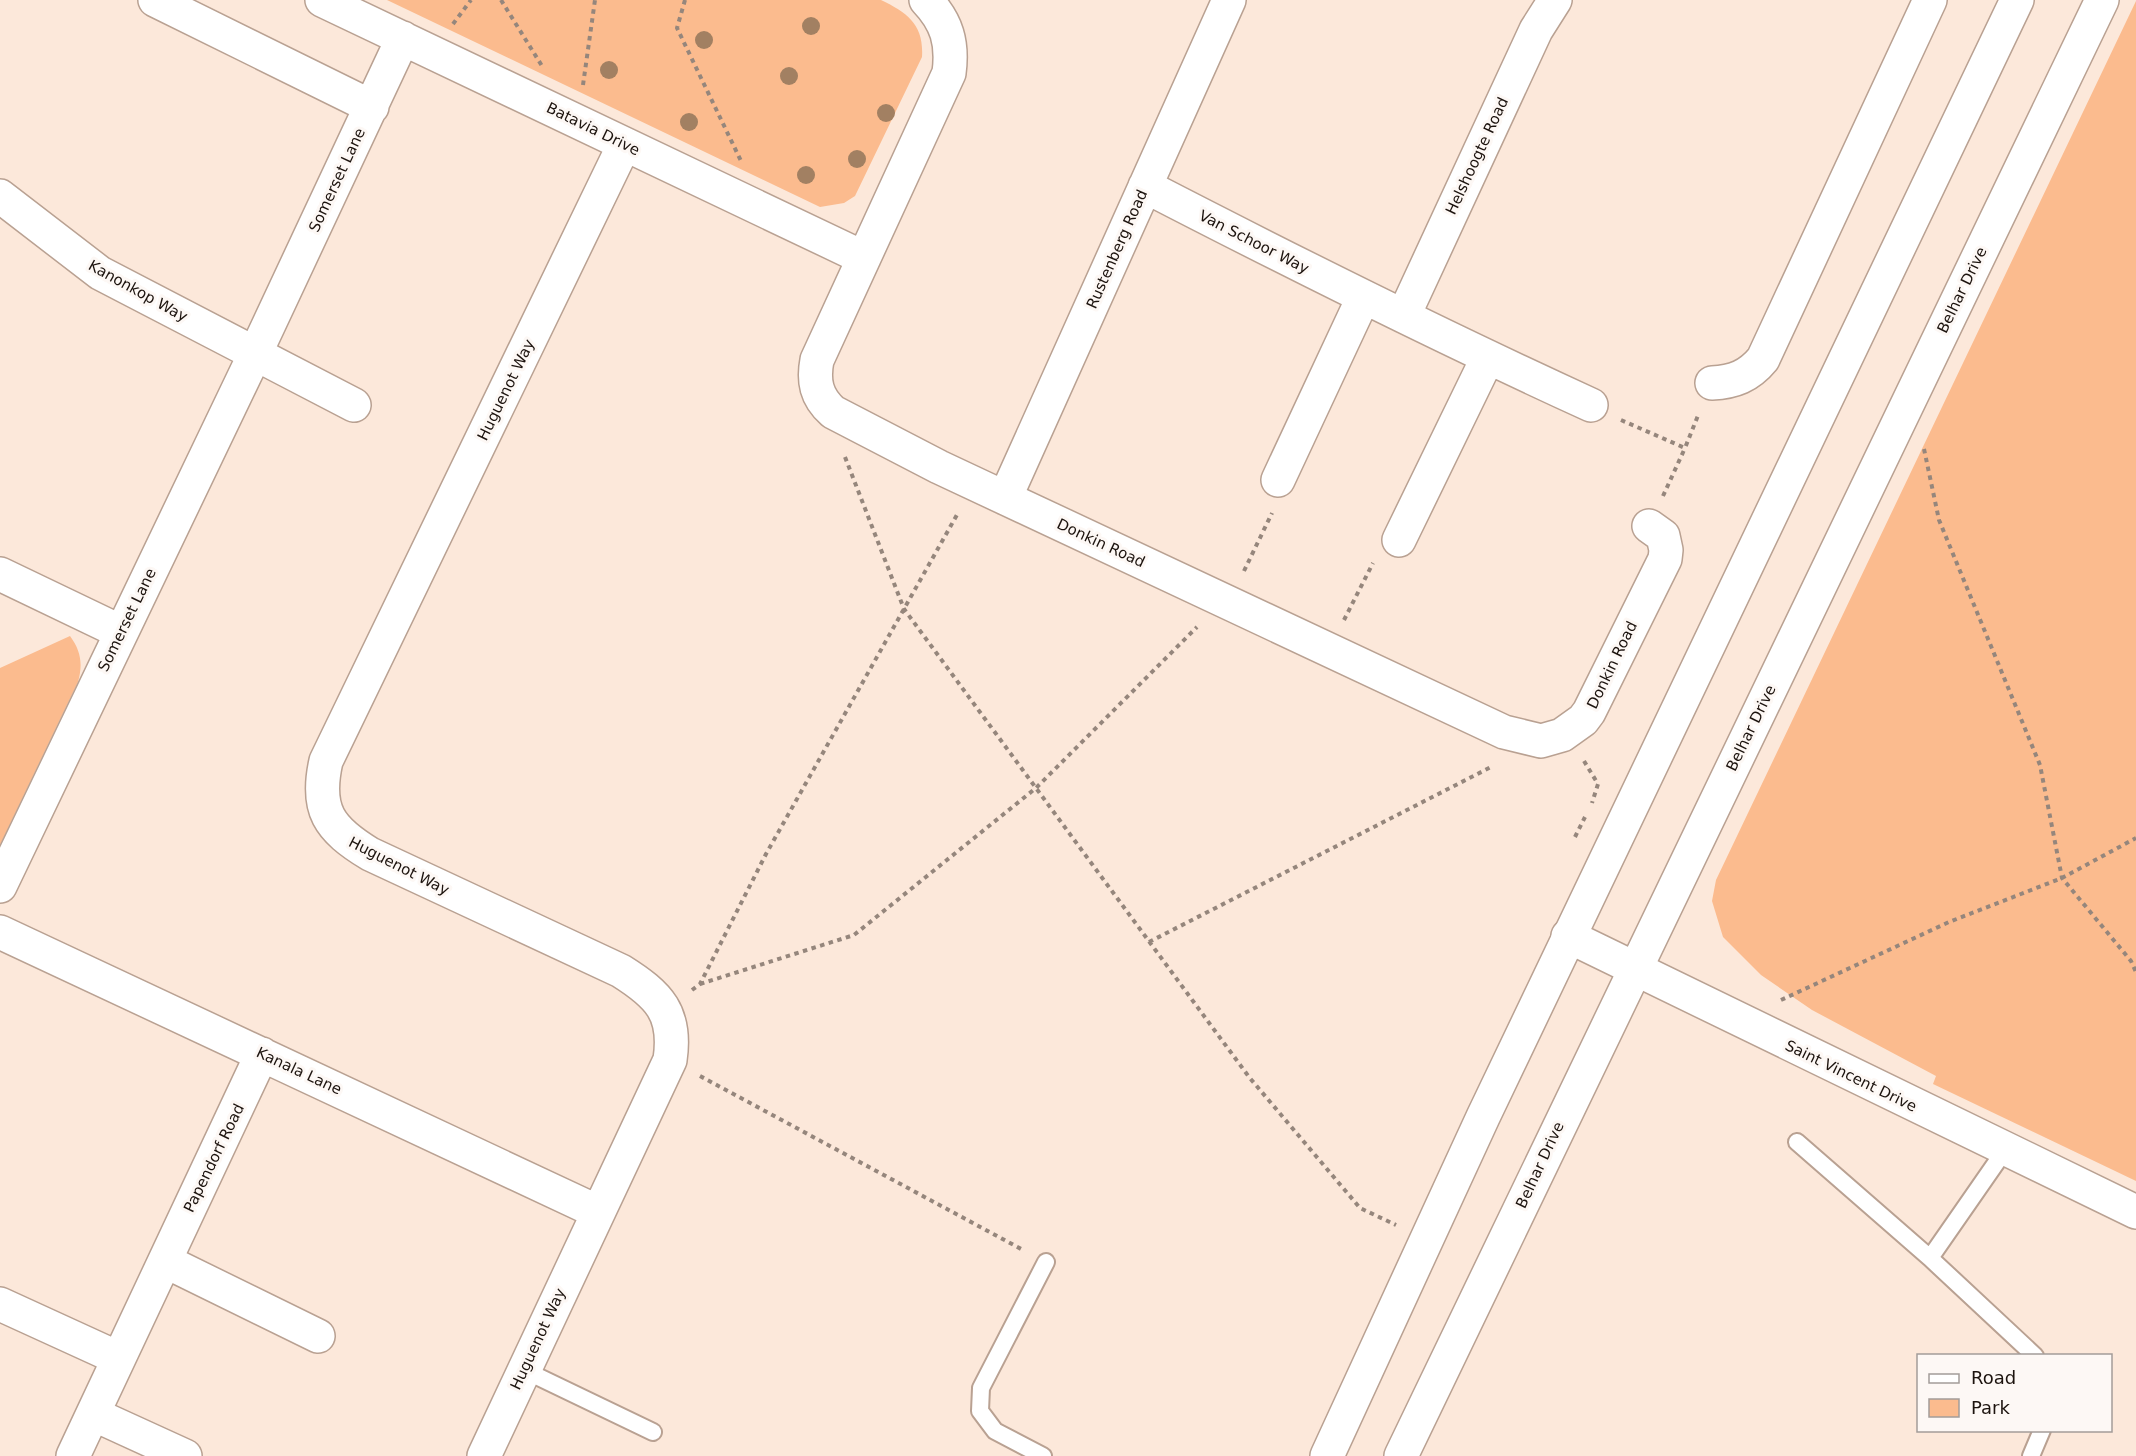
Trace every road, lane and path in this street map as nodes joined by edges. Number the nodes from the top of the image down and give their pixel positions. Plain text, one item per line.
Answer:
1 (155, 0) edge
2 (322, 0) edge
3 (501, 0) edge
4 (595, 0) edge
5 (685, 0) edge
6 (926, 0) edge
7 (1229, 0) edge
8 (1555, 0) edge
9 (1930, 0) edge
10 (2018, 0) edge
11 (2102, 0) edge
12 (403, 38) junction
13 (582, 91) dead end
14 (372, 107) junction
15 (546, 107) junction
16 (624, 145) junction
17 (1145, 186) junction
18 (0, 196) edge
19 (737, 198) junction
20 (864, 258) junction
21 (1363, 298) junction
22 (1404, 315) junction
23 (255, 354) junction
24 (1488, 357) junction
25 (1712, 383) joint
26 (1912, 393) junction
27 (354, 405) dead end
28 (825, 405) junction
29 (1591, 405) joint
30 (1685, 448) junction
31 (1278, 480) joint
32 (975, 484) junction
33 (1005, 498) junction
34 (1649, 525) joint
35 (1399, 540) joint
36 (0, 574) edge
37 (1224, 600) junction
38 (904, 609) junction
39 (121, 632) junction
40 (1330, 650) junction
41 (1551, 738) junction
42 (1036, 788) junction
43 (1575, 837) dead end
44 (2136, 838) edge
45 (2062, 878) junction
46 (0, 886) edge
47 (0, 932) edge
48 (1568, 936) junction
49 (1149, 942) junction
50 (1635, 968) junction
51 (2136, 972) edge
52 (700, 984) junction
53 (666, 1011) junction
54 (1745, 1023) junction
55 (262, 1054) junction
56 (670, 1060) junction
57 (1797, 1142) dead end
58 (2006, 1150) junction
59 (598, 1212) junction
60 (2136, 1212) edge
61 (1427, 1239) junction
62 (1930, 1258) junction
63 (165, 1261) junction
64 (1046, 1262) joint
65 (0, 1304) edge
66 (318, 1336) dead end
67 (2033, 1354) edge
68 (118, 1358) junction
69 (524, 1370) junction
70 (93, 1414) junction
71 (653, 1432) dead end
72 (2042, 1432) edge
73 (1405, 1455) edge
74 (73, 1456) edge
75 (185, 1456) edge
76 (484, 1456) edge
77 (1043, 1456) edge
78 (1327, 1456) edge
79 (2031, 1456) edge

1 - 14 street
2 - 12 street, Batavia Drive
3 - 15 path
4 - 13 path
5 - 19 path
6 - 20 street
7 - 17 street, Rustenberg Road
8 - 22 street, Helshoogte Road
9 - 25 street
10 - 48 street
11 - 26 street, Belhar Drive
12 - 14 street, Somerset Lane
12 - 15 street, Batavia Drive
14 - 23 street, Somerset Lane
15 - 16 street, Batavia Drive
16 - 19 street, Batavia Drive
16 - 53 street, Huguenot Way
17 - 21 street, Van Schoor Way
17 - 33 street, Rustenberg Road
18 - 23 street, Kanonkop Way
19 - 20 street, Batavia Drive
20 - 28 street
21 - 22 street, Van Schoor Way
21 - 31 street
22 - 24 street, Van Schoor Way
23 - 27 street
23 - 39 street, Somerset Lane
24 - 29 street, Van Schoor Way
24 - 35 street
25 - 30 path
26 - 45 path
26 - 50 street, Belhar Drive
28 - 32 street, Donkin Road
28 - 38 path
29 - 30 path
30 - 34 path
31 - 37 path
32 - 33 street, Donkin Road
32 - 38 path
33 - 37 street, Donkin Road
34 - 41 street, Donkin Road
35 - 40 path
36 - 39 street
37 - 40 street, Donkin Road
37 - 42 path
38 - 42 path
38 - 52 path
39 - 46 street, Somerset Lane
40 - 41 street, Donkin Road
41 - 43 path
41 - 49 path
42 - 49 path
42 - 52 path
44 - 45 path
45 - 51 path
45 - 54 path
47 - 55 street, Kanala Lane
48 - 50 street, Saint Vincent Drive
48 - 61 street
49 - 61 path
50 - 54 street, Saint Vincent Drive
50 - 73 street, Belhar Drive
52 - 53 path
53 - 56 street, Huguenot Way
54 - 58 street, Saint Vincent Drive
55 - 59 street, Kanala Lane
55 - 63 street, Papendorf Road
56 - 59 street, Huguenot Way
56 - 64 path
57 - 62 lane
58 - 60 street, Saint Vincent Drive
58 - 62 lane
59 - 69 street, Huguenot Way
61 - 78 street
62 - 67 lane
63 - 66 street
63 - 68 street, Papendorf Road
64 - 77 lane
65 - 68 street
68 - 70 street, Papendorf Road
69 - 71 lane
69 - 76 street, Huguenot Way
70 - 74 street, Papendorf Road
70 - 75 street
72 - 79 lane

